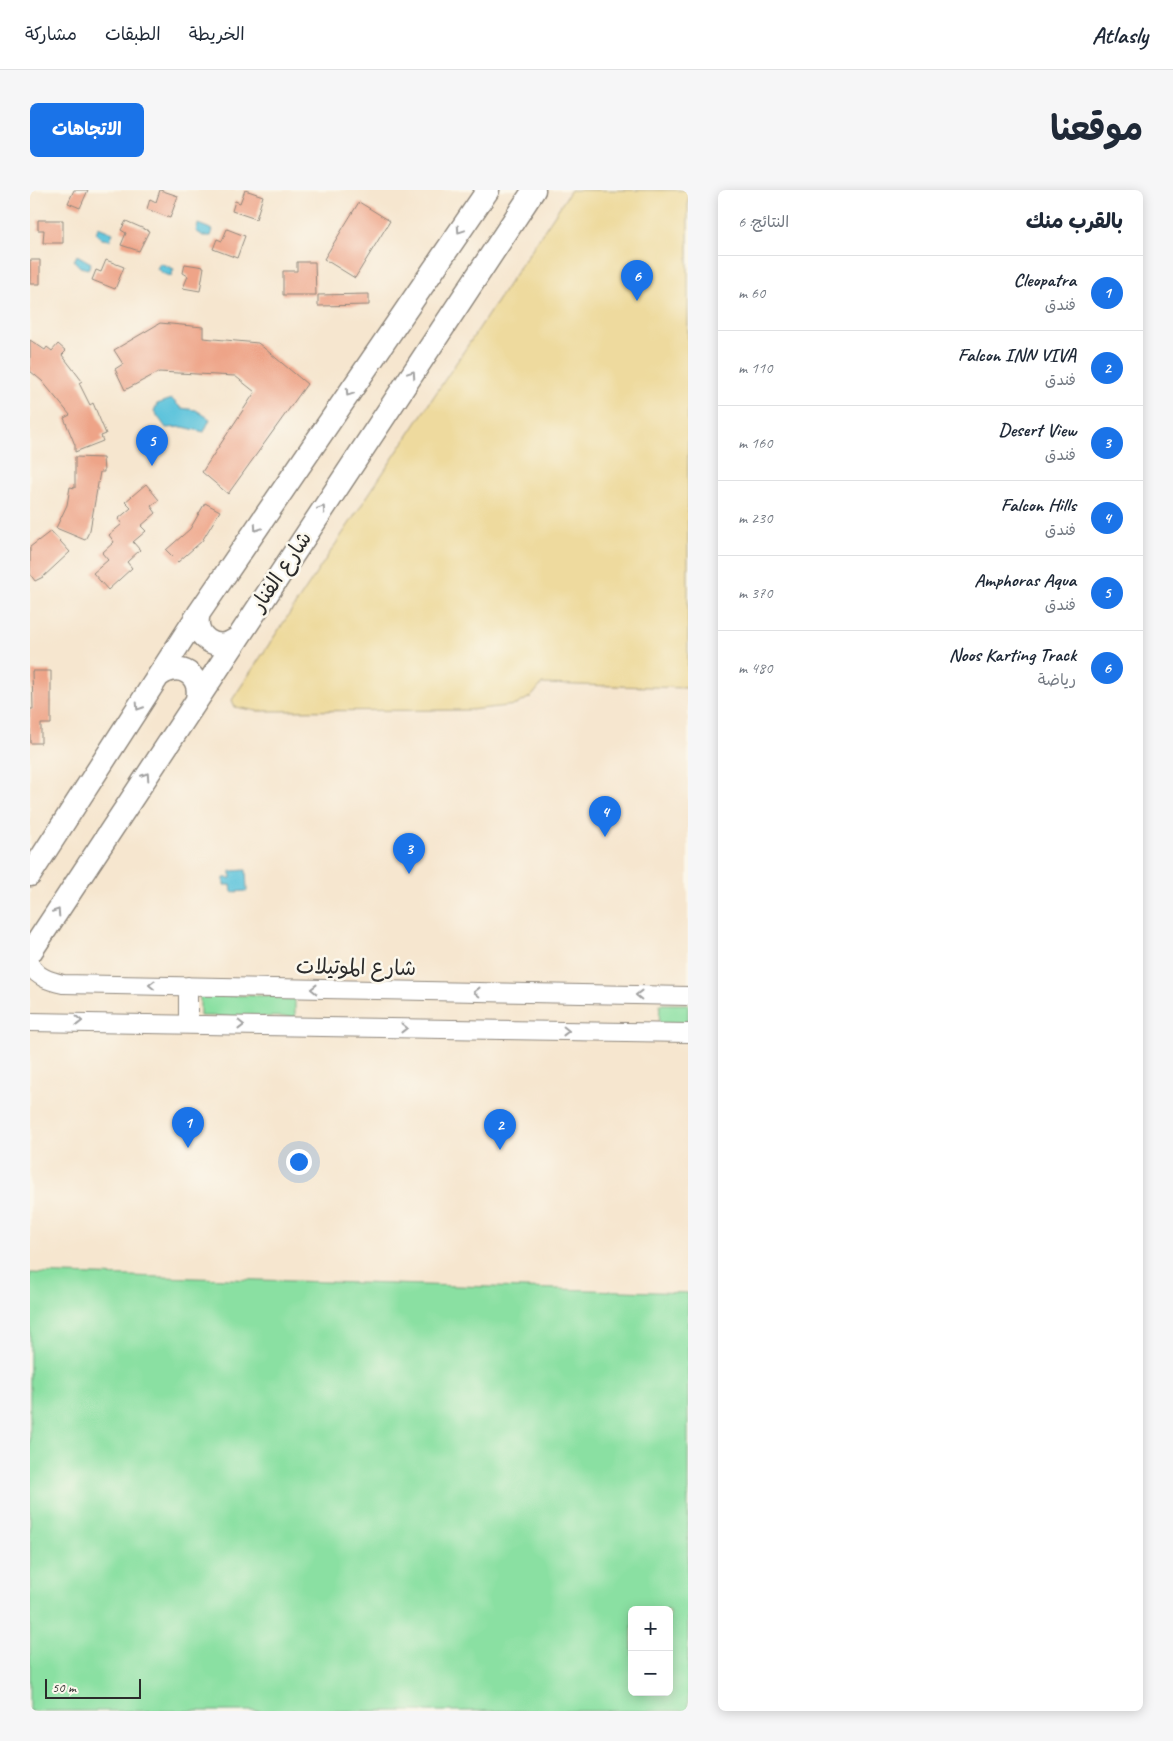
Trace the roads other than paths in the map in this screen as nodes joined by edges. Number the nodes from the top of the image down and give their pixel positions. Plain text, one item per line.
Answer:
1 (488, 190) edge
2 (534, 190) edge
3 (199, 613) junction
4 (236, 638) junction
5 (160, 675) junction
6 (197, 699) junction
7 (30, 875) edge
8 (30, 953) edge
9 (30, 964) edge
10 (188, 986) junction
11 (688, 996) edge
12 (30, 1022) edge
13 (188, 1024) junction
14 (688, 1033) edge

1 -> 3 main road, شارع الفنار
4 -> 2 main road, شارع الفنار
3 - 4 main road
3 - 5 main road, شارع الفنار
4 - 6 main road, شارع الفنار
5 - 6 main road
5 -> 7 main road, شارع الفنار
8 -> 6 main road, شارع الفنار
10 -> 9 street, شارع الموتيلات
11 -> 10 street, شارع الموتيلات
10 - 13 street
12 -> 13 street
13 -> 14 street

